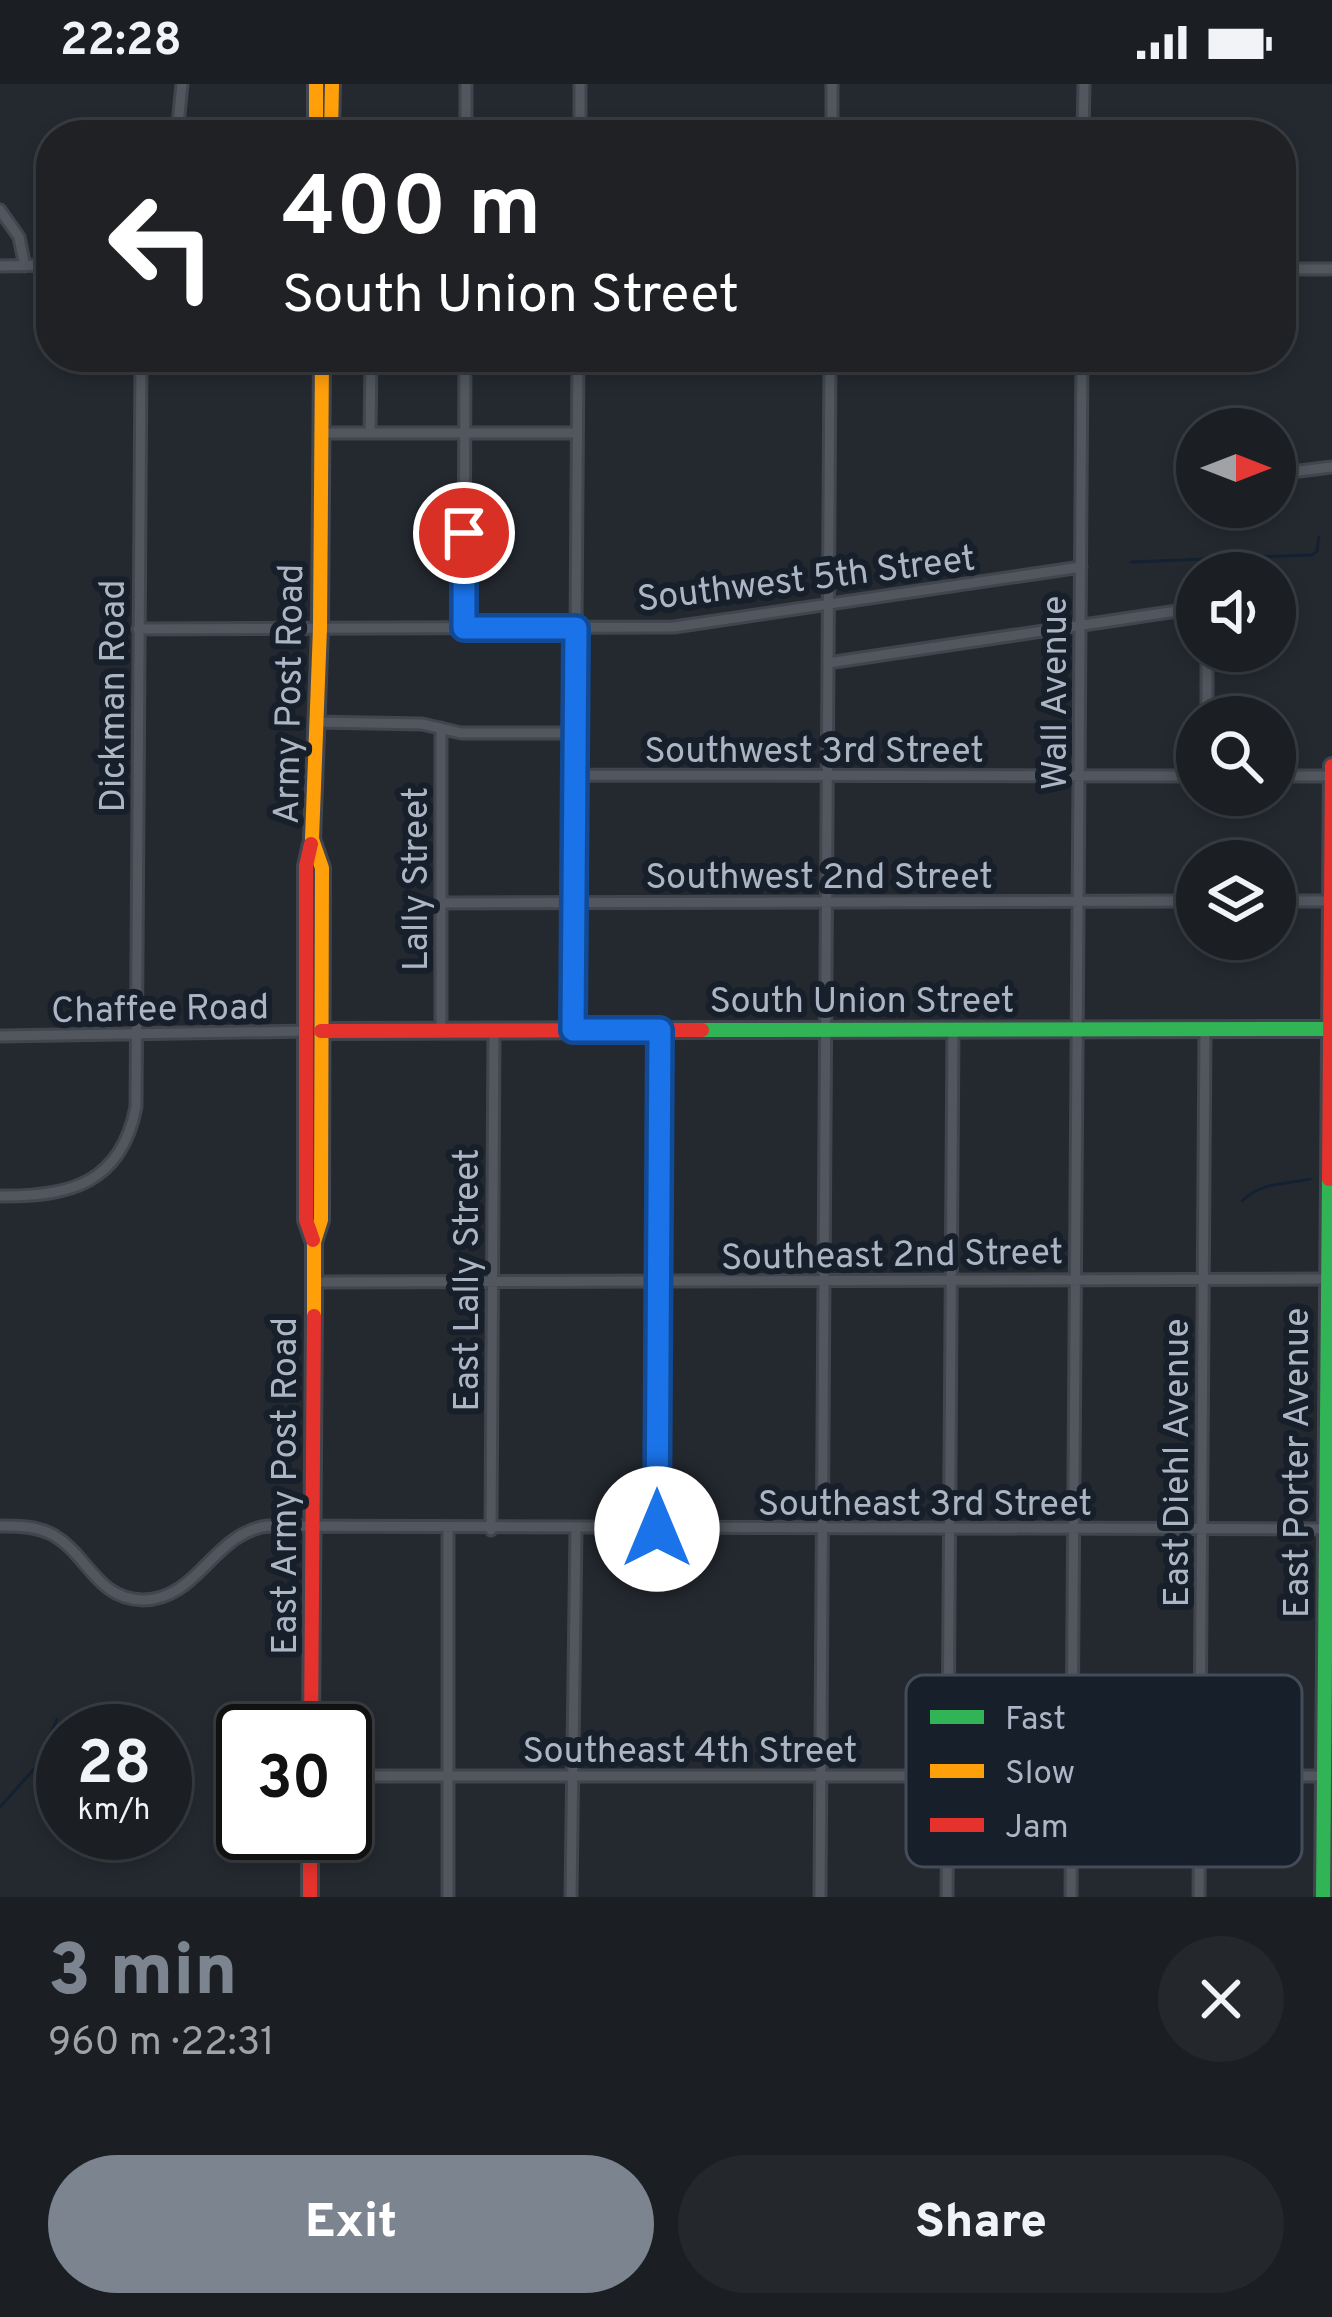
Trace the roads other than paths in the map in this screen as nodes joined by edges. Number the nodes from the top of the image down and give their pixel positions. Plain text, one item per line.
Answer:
1 (182, 84) edge
2 (316, 84) edge
3 (332, 84) edge
4 (466, 84) edge
5 (580, 84) edge
6 (832, 84) edge
7 (1084, 84) edge
8 (178, 120) edge
9 (316, 120) edge
10 (332, 120) edge
11 (466, 120) edge
12 (580, 120) edge
13 (832, 120) edge
14 (1083, 120) edge
15 (0, 210) edge
16 (0, 266) edge
17 (26, 266) junction
18 (36, 266) edge
19 (1296, 269) edge
20 (1332, 269) edge
21 (141, 372) edge
22 (322, 372) edge
23 (371, 372) edge
24 (465, 372) edge
25 (578, 372) edge
26 (830, 372) edge
27 (1082, 372) edge
28 (321, 433) junction
29 (370, 433) junction
30 (464, 433) junction
31 (578, 433) junction
32 (1332, 466) edge
33 (1296, 471) edge
34 (1081, 567) junction
35 (829, 604) junction
36 (1176, 611) edge
37 (1081, 626) junction
38 (320, 628) junction
39 (464, 628) junction
40 (576, 628) junction
41 (138, 629) junction
42 (828, 663) junction
43 (316, 722) junction
44 (440, 728) junction
45 (575, 733) junction
46 (1332, 766) edge
47 (574, 775) junction
48 (827, 776) junction
49 (1080, 776) junction
50 (1176, 776) edge
51 (1296, 778) edge
52 (1332, 781) edge
53 (1176, 901) edge
54 (1296, 901) edge
55 (1331, 901) edge
56 (826, 902) junction
57 (1079, 902) junction
58 (441, 903) junction
59 (574, 903) junction
60 (952, 1029) junction
61 (1078, 1029) junction
62 (1205, 1029) junction
63 (1331, 1029) edge
64 (441, 1030) junction
65 (494, 1030) junction
66 (573, 1030) junction
67 (660, 1030) junction
68 (826, 1030) junction
69 (313, 1031) junction
70 (0, 1036) edge
71 (136, 1036) junction
72 (0, 1196) edge
73 (1329, 1213) edge
74 (951, 1278) junction
75 (1077, 1279) junction
76 (1326, 1279) junction
77 (1203, 1280) junction
78 (824, 1281) junction
79 (314, 1282) junction
80 (658, 1283) junction
81 (492, 1284) junction
82 (0, 1526) edge
83 (312, 1527) junction
84 (576, 1529) junction
85 (657, 1529) junction
86 (823, 1529) junction
87 (949, 1529) junction
88 (1075, 1529) junction
89 (1201, 1529) junction
90 (1325, 1529) junction
91 (448, 1530) junction
92 (491, 1530) junction
93 (948, 1675) edge
94 (1073, 1675) edge
95 (1200, 1675) edge
96 (310, 1704) edge
97 (372, 1776) edge
98 (448, 1776) junction
99 (572, 1776) junction
100 (820, 1776) junction
101 (906, 1776) edge
102 (1302, 1776) edge
103 (1324, 1776) junction
104 (310, 1860) edge
105 (947, 1867) edge
106 (1071, 1867) edge
107 (1199, 1867) edge
108 (310, 1897) edge
109 (448, 1897) edge
110 (571, 1897) edge
111 (820, 1897) edge
112 (947, 1897) edge
113 (1071, 1897) edge
114 (1199, 1897) edge
115 (1323, 1897) edge

1 - 8 street
2 - 9 street
3 - 10 street
4 - 11 street
5 - 12 street
6 - 13 street
7 - 14 street
15 - 17 street
16 - 17 street
17 - 18 street
19 - 20 street
21 - 41 street, Dickman Road
22 - 28 street, Army Post Road
23 - 29 street
24 - 30 street
25 - 31 street
26 - 35 street
27 - 34 street, Wall Avenue
28 - 29 street
28 - 38 street, Army Post Road
29 - 30 street
30 - 31 street
30 - 39 street
31 - 40 street
32 - 33 street
34 - 35 street, Southwest 5th Street
34 - 37 street, Wall Avenue
35 - 40 street, Southwest 5th Street
35 - 42 street
36 - 37 street
37 - 42 street
37 - 49 street, Wall Avenue
38 - 39 street, Southwest 5th Street
38 - 41 street, Southwest 5th Street
38 - 43 street, Army Post Road
39 - 40 street, Southwest 5th Street
40 - 45 street
41 - 71 street, Dickman Road
42 - 48 street
43 - 44 street
43 - 69 street, Army Post Road
44 - 45 street
44 - 58 street, Lally Street
45 - 47 street
46 - 52 street, East Porter Avenue
47 - 48 street, Southwest 3rd Street
47 - 59 street
48 - 49 street, Southwest 3rd Street
48 - 56 street
49 - 50 street, Southwest 3rd Street
49 - 57 street, Wall Avenue
51 - 52 street
52 - 55 street, East Porter Avenue
53 - 57 street, Southwest 2nd Street
54 - 55 street
55 - 63 street, East Porter Avenue
56 - 57 street, Southwest 2nd Street
56 - 59 street, Southwest 2nd Street
56 - 68 street
57 - 61 street, Wall Avenue
58 - 59 street, Southwest 2nd Street
58 - 64 street, Lally Street
59 - 66 street
60 - 61 street, South Union Street
60 - 68 street, South Union Street
60 - 74 street
61 - 62 street, South Union Street
61 - 75 street, Wall Avenue
62 - 63 street, South Union Street
62 - 77 street, East Diehl Avenue
63 - 73 street, East Porter Avenue
64 - 65 street, South Union Street
64 - 69 street, South Union Street
65 - 66 street, South Union Street
65 - 81 street, East Lally Street
66 - 67 street, South Union Street
67 - 68 street, South Union Street
67 - 80 street
68 - 78 street
69 - 71 street, Chaffee Road
69 - 79 street, East Army Post Road
70 - 71 street, Chaffee Road
71 - 72 street, Dickman Road
73 - 76 street, East Porter Avenue
74 - 75 street, Southeast 2nd Street
74 - 78 street, Southeast 2nd Street
74 - 87 street
75 - 77 street, Southeast 2nd Street
75 - 88 street, Wall Avenue
76 - 77 street, Southeast 2nd Street
76 - 90 street, East Porter Avenue
77 - 89 street, East Diehl Avenue
78 - 80 street, Southeast 2nd Street
78 - 86 street
79 - 81 street, Southeast 2nd Street
79 - 83 street, East Army Post Road
80 - 81 street, Southeast 2nd Street
80 - 85 street
81 - 92 street, East Lally Street
82 - 83 street, Southeast 3rd Street
83 - 91 street, Southeast 3rd Street
83 - 96 street, East Army Post Road
84 - 85 street, Southeast 3rd Street
84 - 92 street, Southeast 3rd Street
84 - 99 street
85 - 86 street, Southeast 3rd Street
86 - 87 street, Southeast 3rd Street
86 - 100 street
87 - 88 street, Southeast 3rd Street
87 - 93 street
88 - 89 street, Southeast 3rd Street
88 - 94 street, Wall Avenue
89 - 90 street, Southeast 3rd Street
89 - 95 street, East Diehl Avenue
90 - 103 street, East Porter Avenue
91 - 92 street, Southeast 3rd Street
91 - 98 street
97 - 98 street, Southeast 4th Street
98 - 99 street, Southeast 4th Street
98 - 109 street
99 - 100 street, Southeast 4th Street
99 - 110 street
100 - 101 street, Southeast 4th Street
100 - 111 street
102 - 103 street, Southeast 4th Street
103 - 115 street, East Porter Avenue
104 - 108 street
105 - 112 street
106 - 113 street, Wall Avenue
107 - 114 street, East Diehl Avenue

